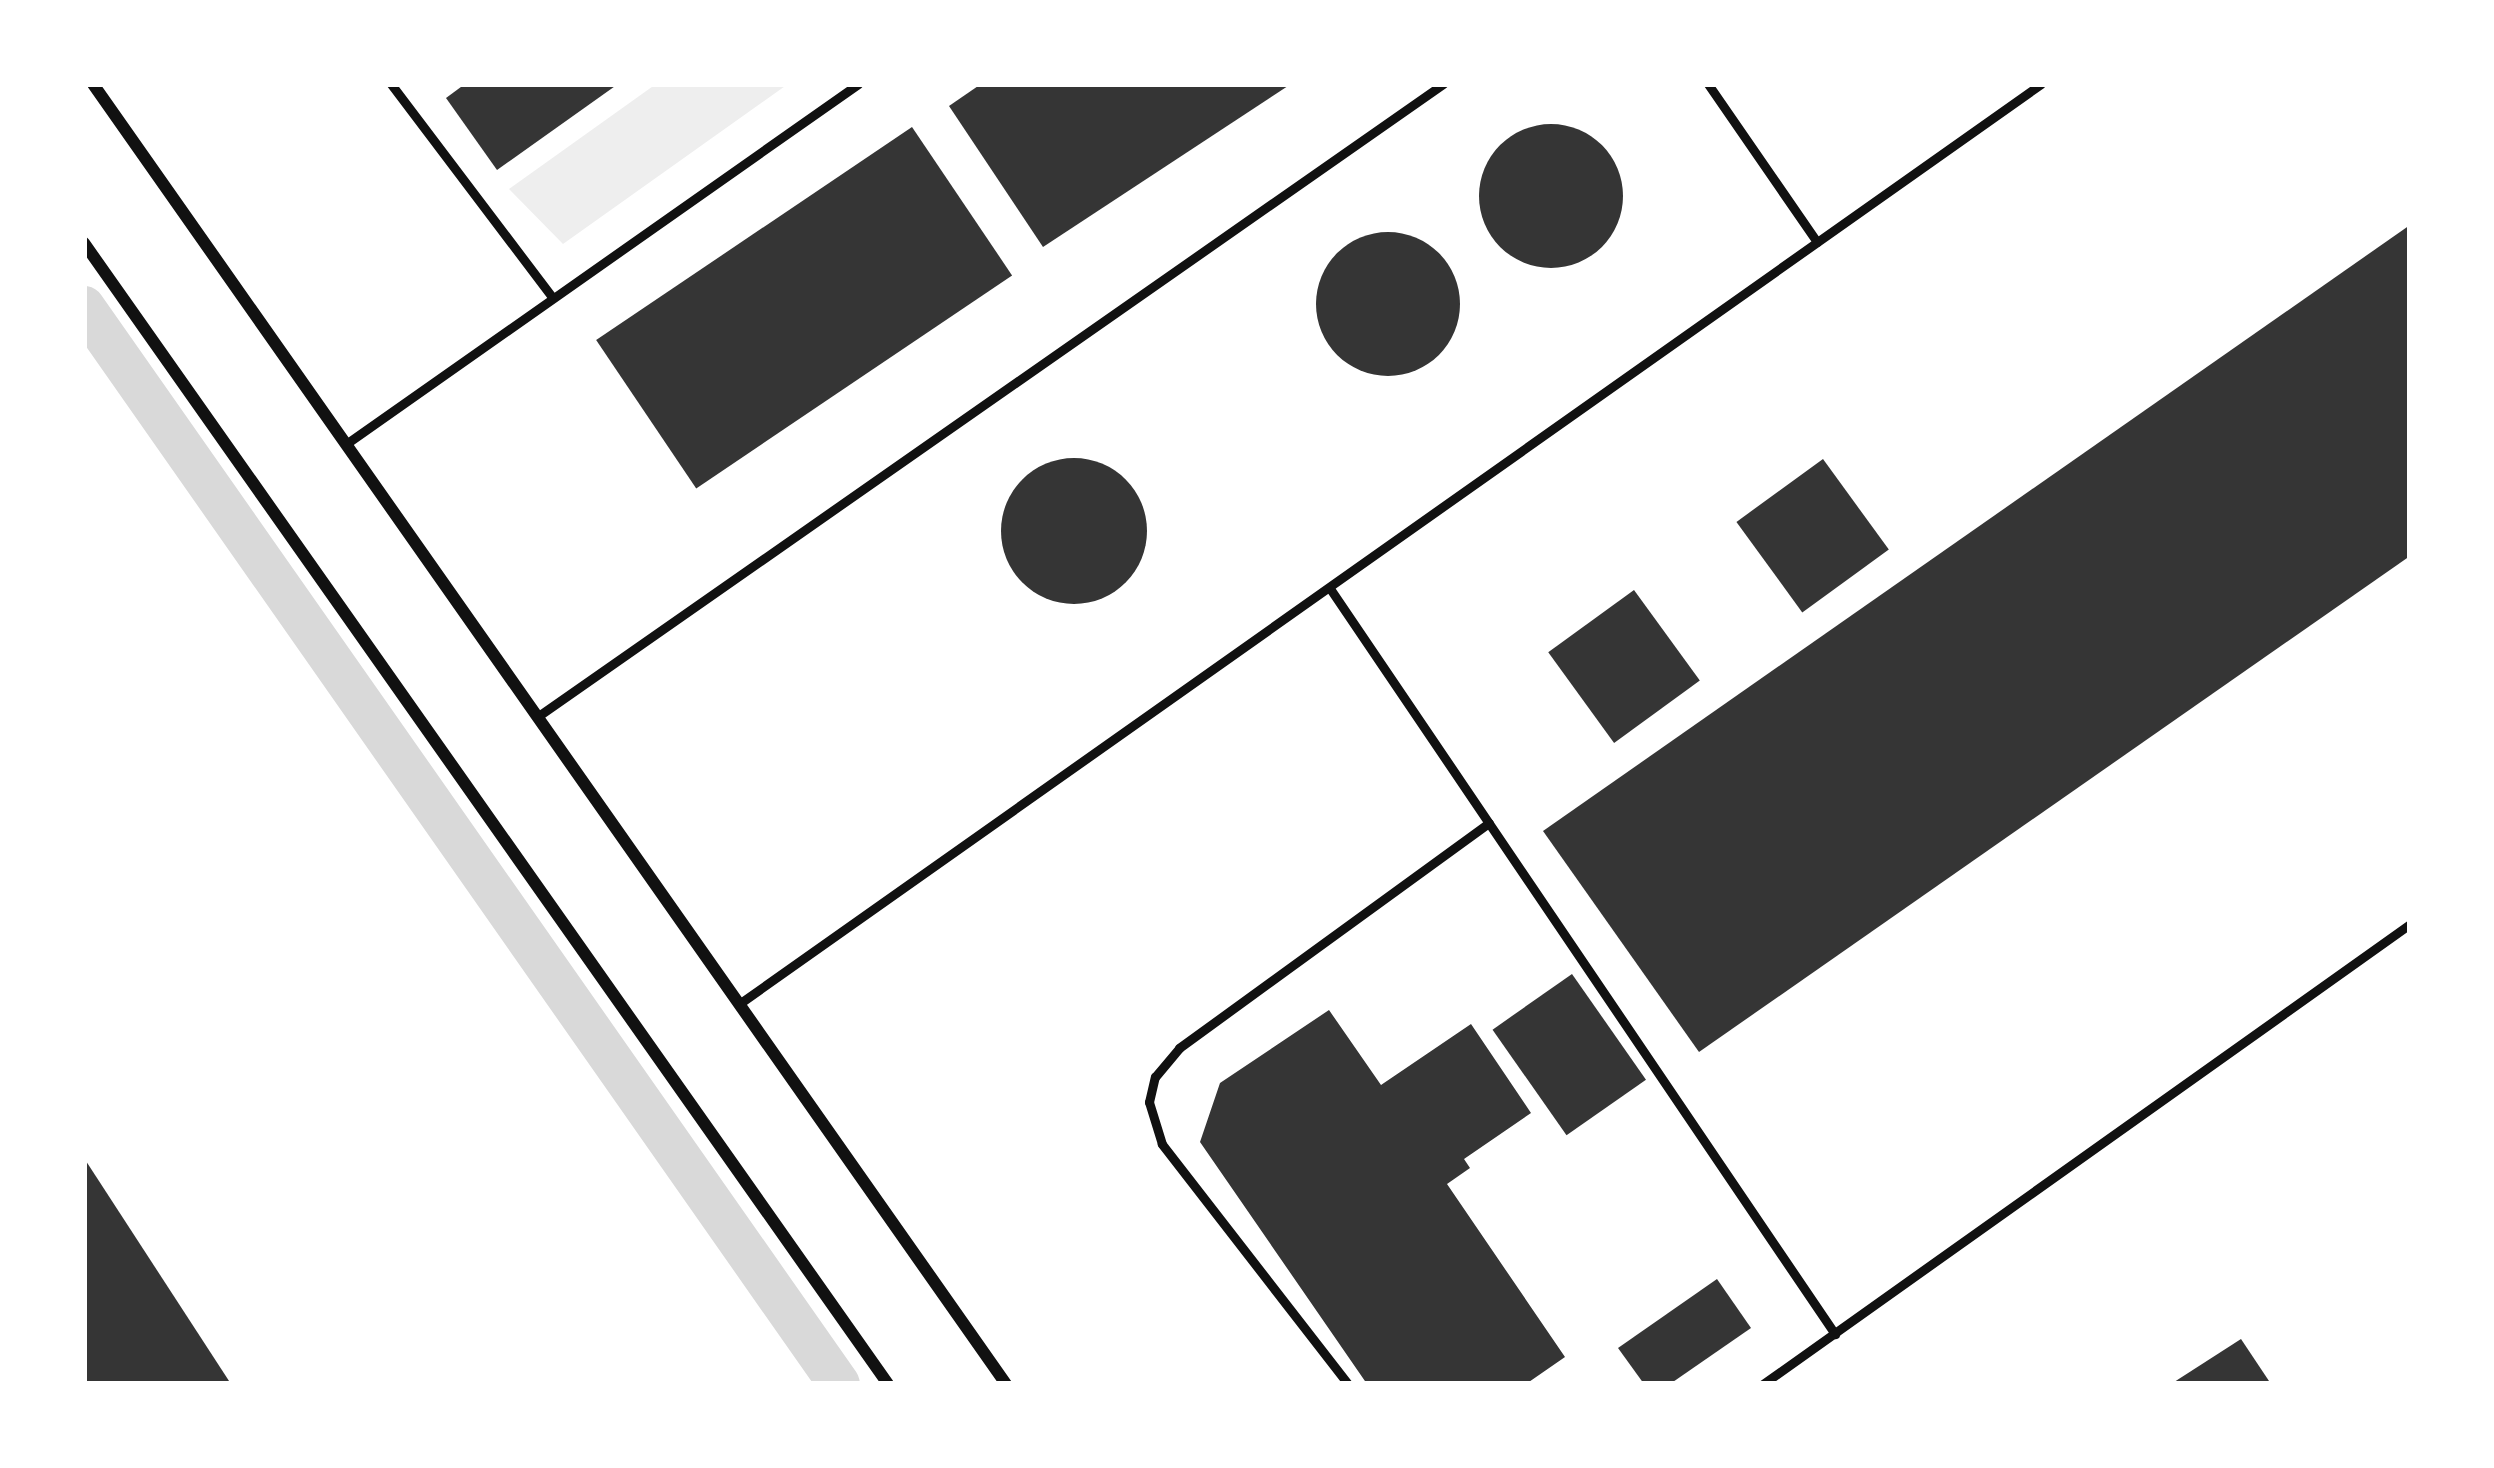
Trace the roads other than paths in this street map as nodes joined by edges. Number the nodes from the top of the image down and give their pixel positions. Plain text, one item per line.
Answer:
1 (93, 84) edge
2 (391, 84) edge
3 (858, 84) edge
4 (1443, 84) edge
5 (1708, 84) edge
6 (2041, 84) edge
7 (1817, 242) junction
8 (84, 243) edge
9 (553, 298) junction
10 (346, 444) junction
11 (1331, 590) junction
12 (537, 717) junction
13 (1489, 823) junction
14 (2410, 925) edge
15 (739, 1004) junction
16 (1835, 1334) junction
17 (888, 1384) edge
18 (1006, 1384) edge
19 (1348, 1384) edge
20 (1763, 1384) edge

1 - 10 street
2 - 9 lane
3 - 9 lane
4 - 12 lane
5 - 7 lane
6 - 7 lane
7 - 11 lane
8 - 17 street
9 - 10 lane
10 - 12 street
11 - 13 lane
11 - 15 lane
12 - 15 street
13 - 16 lane
13 - 19 lane
14 - 16 lane
15 - 18 street
16 - 20 lane

